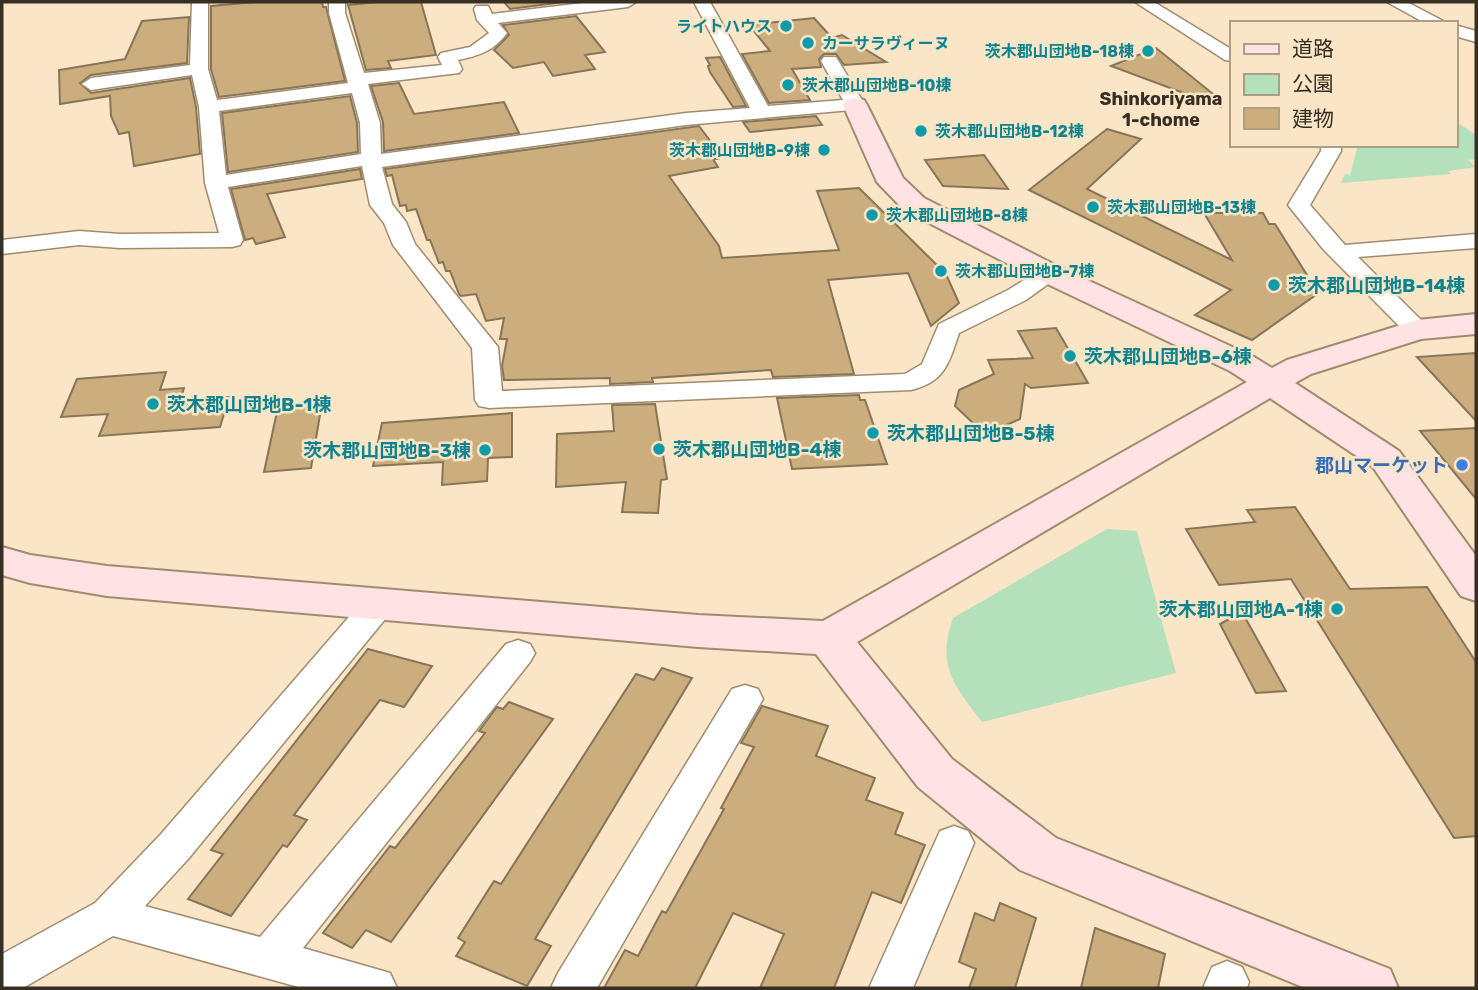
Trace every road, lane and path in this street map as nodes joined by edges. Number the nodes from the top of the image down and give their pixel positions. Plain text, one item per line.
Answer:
1 (200, 2) edge
2 (337, 2) edge
3 (480, 2) edge
4 (628, 2) edge
5 (702, 2) edge
6 (1143, 2) edge
7 (1395, 2) edge
8 (485, 20) junction
9 (1434, 21) edge
10 (1457, 31) edge
11 (1476, 37) edge
12 (1230, 55) edge
13 (830, 61) dead end
14 (199, 69) junction
15 (91, 84) dead end
16 (356, 84) junction
17 (855, 105) junction
18 (209, 107) junction
19 (762, 113) junction
20 (1331, 147) edge
21 (371, 160) junction
22 (216, 183) junction
23 (1476, 241) edge
24 (2, 247) edge
25 (1339, 252) junction
26 (1050, 274) junction
27 (1476, 324) edge
28 (1417, 330) junction
29 (1272, 384) junction
30 (2, 561) edge
31 (1476, 586) edge
32 (379, 604) junction
33 (829, 638) junction
34 (518, 653) dead end
35 (745, 699) dead end
36 (954, 843) dead end
37 (110, 916) junction
38 (268, 959) junction
39 (2, 977) edge
40 (375, 988) edge
41 (573, 988) edge
42 (891, 988) edge
43 (1370, 988) edge

1 - 14 street
2 - 16 street
3 - 8 street
4 - 8 street
5 - 19 street
6 - 12 street
7 - 9 street
8 - 16 street
10 - 11 street
13 - 17 street
14 - 15 street
14 - 18 street
16 - 18 street
16 - 21 street
17 - 19 street
17 - 26 street
18 - 22 street
19 - 21 street
20 - 25 street
21 - 22 street
21 - 26 street
22 - 24 street
23 - 25 street
25 - 28 street
26 - 29 street
27 - 28 street
28 - 29 street
29 - 31 street
29 - 33 street
30 - 32 street
32 - 33 street
32 - 37 street
33 - 43 street
34 - 38 street
35 - 41 street
36 - 42 street
37 - 38 street
37 - 39 street
38 - 40 street

